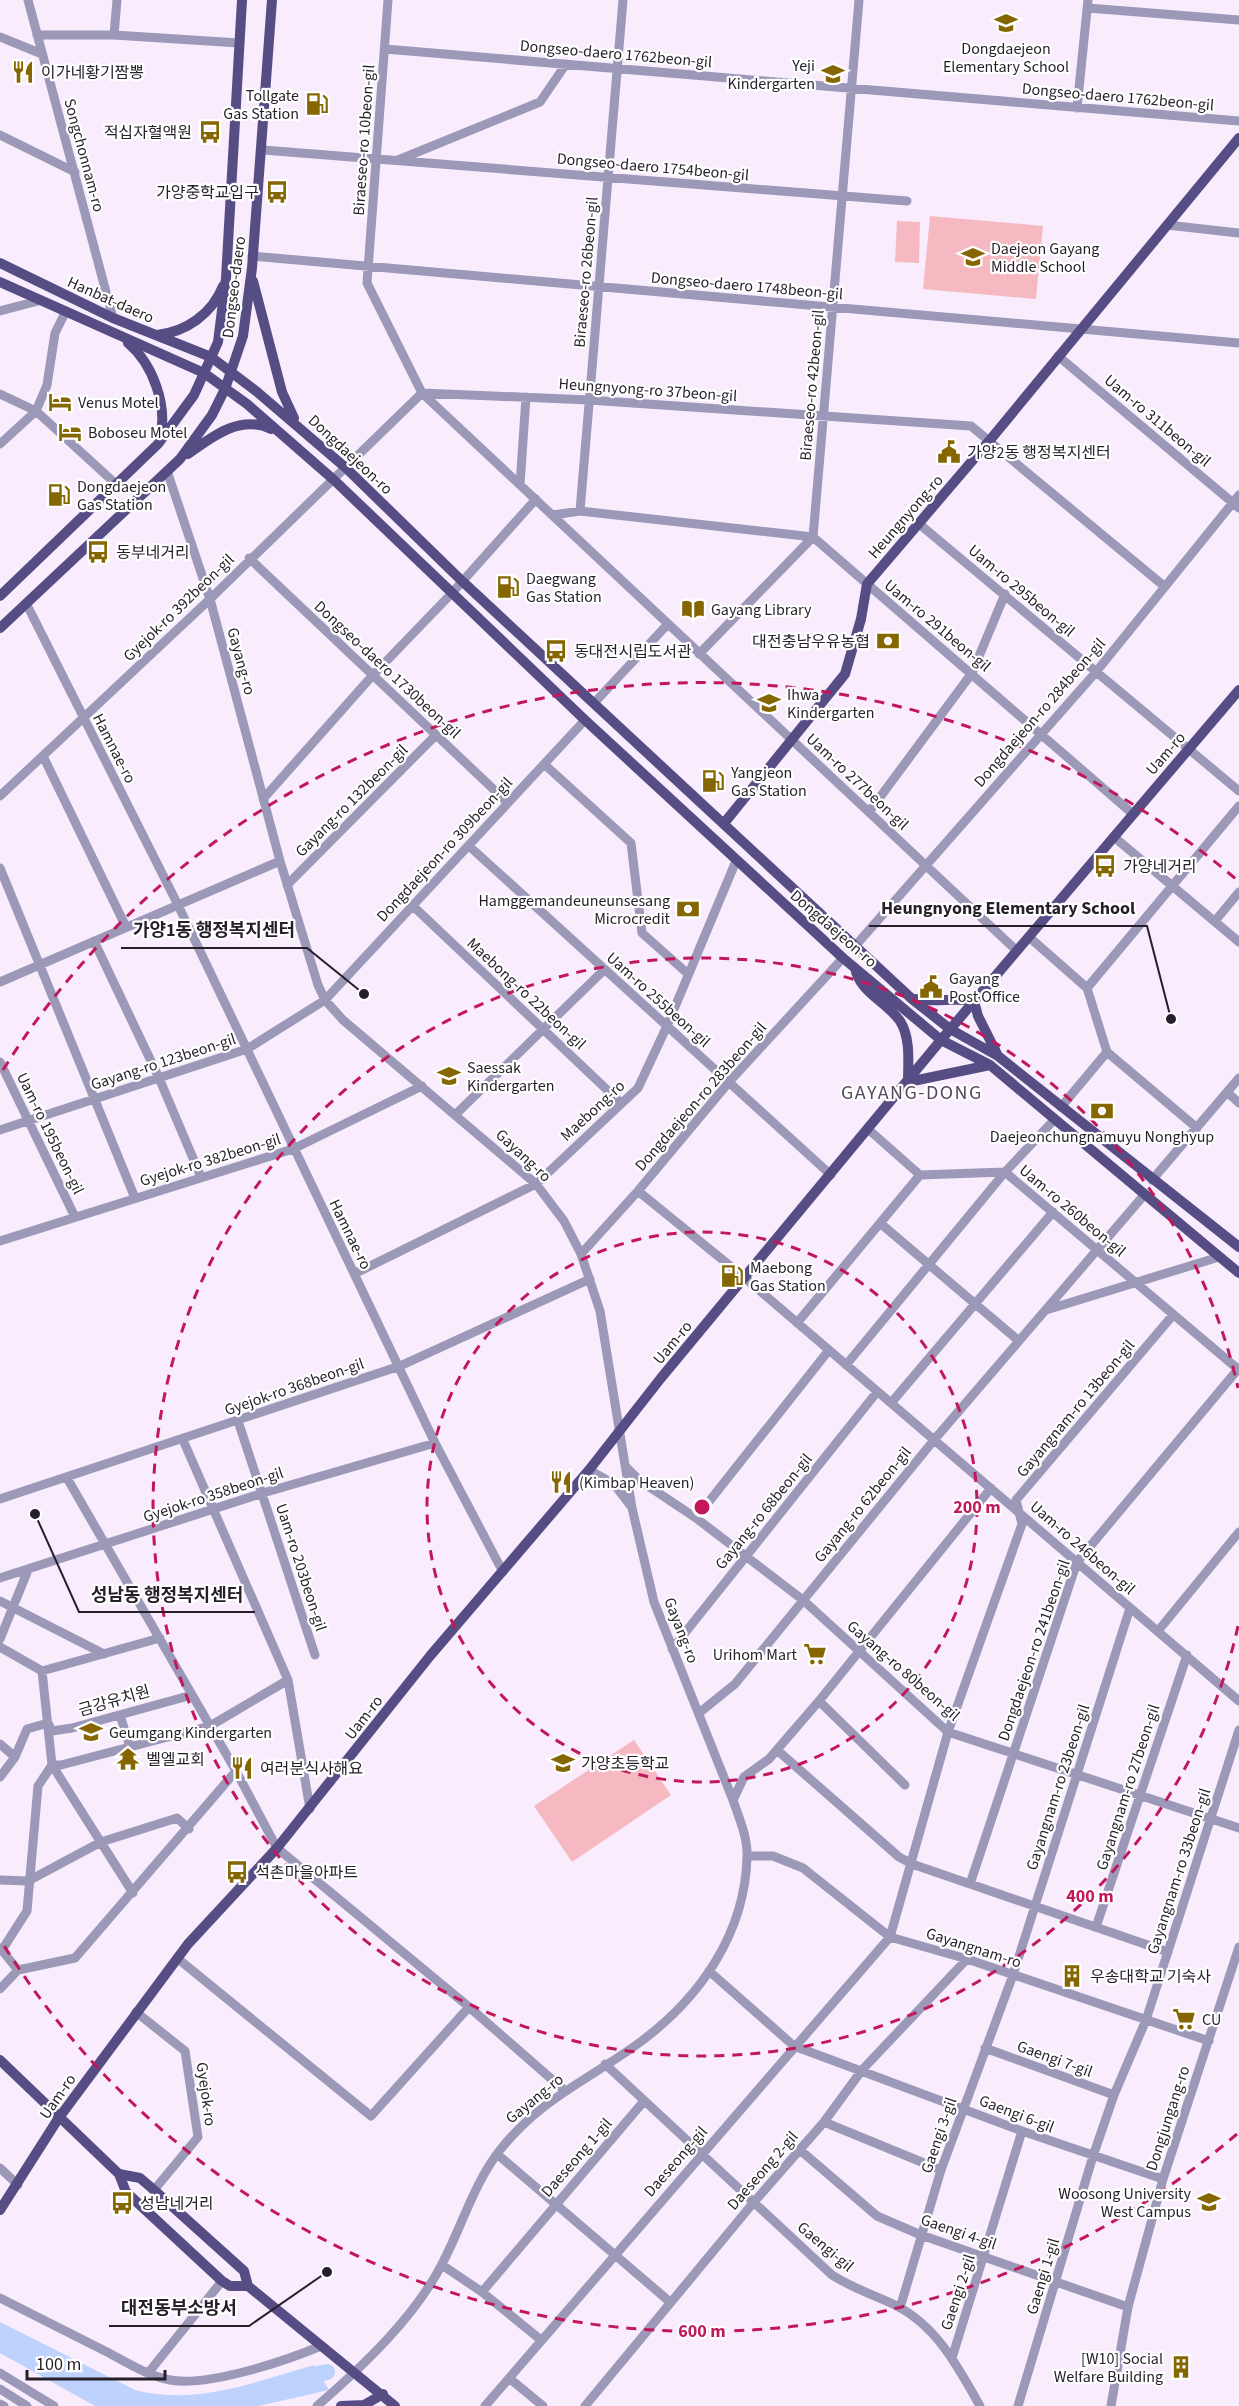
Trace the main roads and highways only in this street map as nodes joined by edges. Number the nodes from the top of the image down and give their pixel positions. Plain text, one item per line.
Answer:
1 (242, 0) edge
2 (272, 0) edge
3 (1239, 138) edge
4 (252, 262) junction
5 (0, 263) edge
6 (226, 278) junction
7 (0, 282) edge
8 (155, 335) junction
9 (122, 338) junction
10 (211, 357) junction
11 (231, 372) junction
12 (204, 373) junction
13 (225, 389) junction
14 (296, 424) junction
15 (284, 436) junction
16 (158, 444) junction
17 (180, 459) junction
18 (0, 596) edge
19 (0, 628) edge
20 (1239, 690) edge
21 (725, 822) junction
22 (855, 968) junction
23 (912, 999) junction
24 (974, 1001) junction
25 (950, 1029) junction
26 (941, 1040) junction
27 (998, 1056) junction
28 (990, 1065) junction
29 (908, 1082) junction
30 (1238, 1243) edge
31 (1239, 1273) edge
32 (0, 2060) edge
33 (58, 2119) junction
34 (119, 2174) junction
35 (0, 2210) edge
36 (248, 2286) junction
37 (383, 2394) junction
38 (341, 2406) edge
39 (395, 2406) edge

1 - 6 main road, Dongseo-daero
2 - 4 main road, Dongseo-daero
3 - 21 main road, Heungnyong-ro
4 - 11 main road, Dongseo-daero
4 - 14 main road
5 - 8 main road, Hanbat-daero
6 - 8 main road
6 - 10 main road, Dongseo-daero
7 - 9 main road, Hanbat-daero
8 - 10 main road, Hanbat-daero
9 - 12 main road, Hanbat-daero
9 - 16 main road
10 - 11 main road, Dongdaejeon-ro
10 - 12 main road, Dongseo-daero
11 - 13 main road, Dongseo-daero
11 - 14 main road, Dongdaejeon-ro
12 - 13 main road, Dongdaejeon-ro
12 - 16 main road, Dongseo-daero
13 - 15 main road, Dongdaejeon-ro
13 - 17 main road, Dongseo-daero
14 - 21 main road, Dongdaejeon-ro
15 - 17 main road
15 - 22 main road, Dongdaejeon-ro
16 - 18 main road, Dongseo-daero
17 - 19 main road, Dongseo-daero
20 - 24 main road, Uam-ro
21 - 23 main road, Dongdaejeon-ro
22 - 26 main road, Dongdaejeon-ro
22 - 29 main road
23 - 24 main road
23 - 25 main road, Dongdaejeon-ro
24 - 25 main road, Uam-ro
24 - 27 main road
25 - 26 main road, Uam-ro
25 - 27 main road, Dongdaejeon-ro
26 - 28 main road, Dongdaejeon-ro
26 - 29 main road, Uam-ro
27 - 30 main road, Dongdaejeon-ro
28 - 29 main road
28 - 31 main road, Dongdaejeon-ro
29 - 33 main road, Uam-ro
32 - 33 main road
33 - 34 main road
33 - 35 main road, Uam-ro
34 - 36 main road
34 - 36 main road
36 - 37 main road
37 - 38 main road
37 - 39 main road

